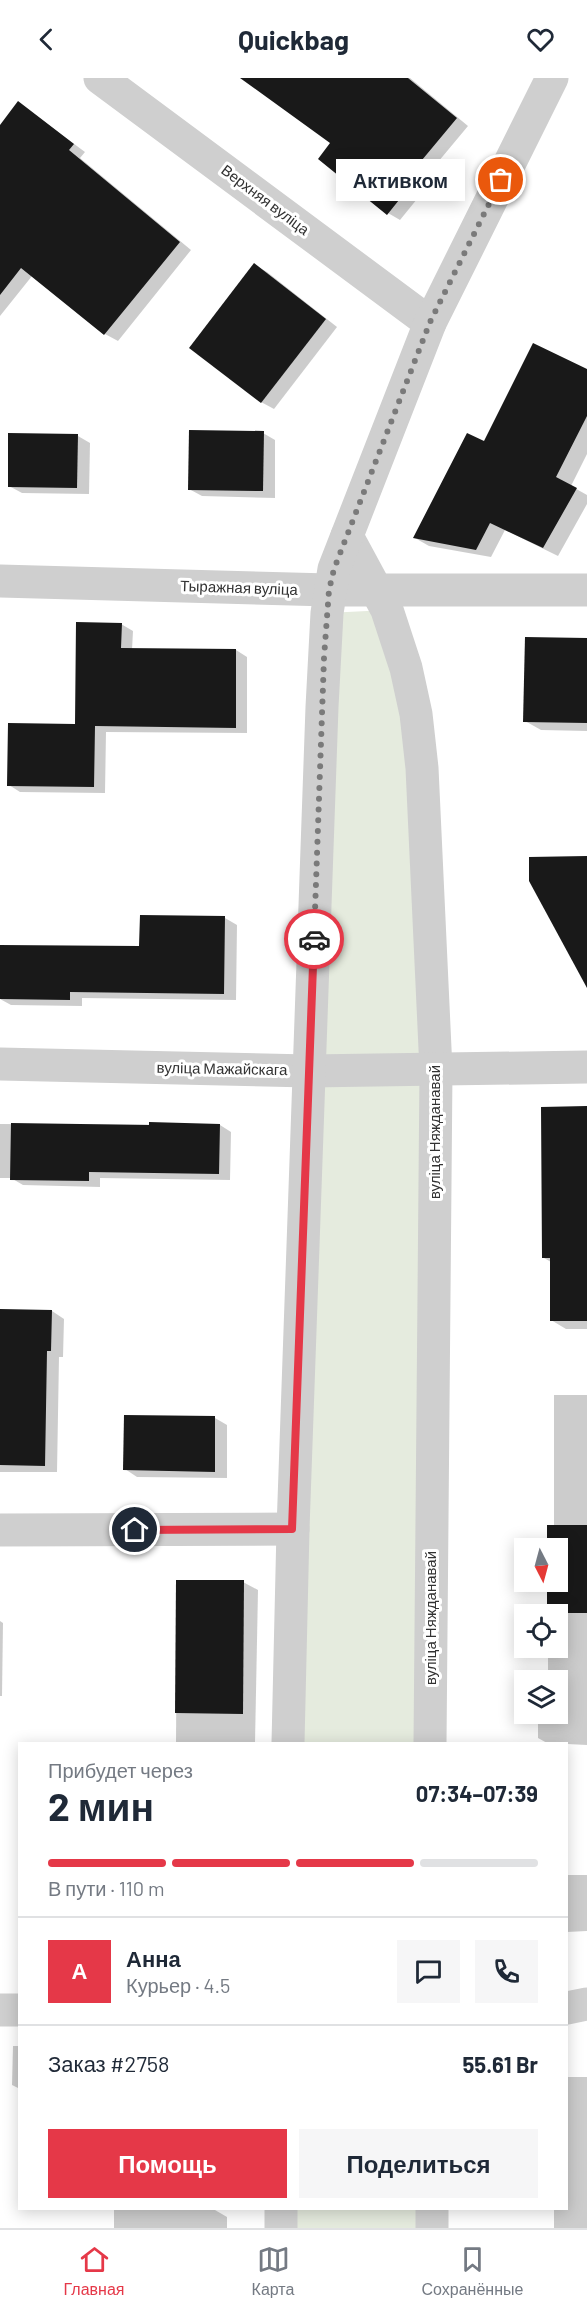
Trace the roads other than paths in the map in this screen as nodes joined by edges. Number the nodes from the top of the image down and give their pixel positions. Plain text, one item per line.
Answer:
1 (100, 78) edge
2 (552, 78) edge
3 (430, 322) junction
4 (346, 536) junction
5 (0, 581) edge
6 (329, 590) junction
7 (377, 590) junction
8 (587, 590) edge
9 (0, 1064) edge
10 (587, 1067) edge
11 (436, 1070) junction
12 (309, 1071) junction
13 (292, 1529) junction
14 (0, 1530) edge
15 (288, 1742) edge
16 (430, 1742) edge
17 (587, 2004) edge
18 (568, 2008) edge
19 (0, 2010) edge
20 (18, 2010) edge
21 (281, 2210) edge
22 (432, 2210) edge
23 (281, 2228) edge
24 (432, 2228) edge

1 - 3 street, Верхняя вуліца
2 - 3 street
3 - 4 street
4 - 6 street
4 - 7 street, вуліца Няжданавай
5 - 6 street, Тыражная вуліца
6 - 7 street, Тыражная вуліца
6 - 12 street
7 - 8 street, Тыражная вуліца
7 - 11 street, вуліца Няжданавай
9 - 12 street, вуліца Мажайскага
10 - 11 street, вуліца Мажайскага
11 - 12 street, вуліца Мажайскага
11 - 16 street, вуліца Няжданавай
12 - 13 street
13 - 14 street
13 - 15 street
17 - 18 street
19 - 20 street
21 - 23 street
22 - 24 street

